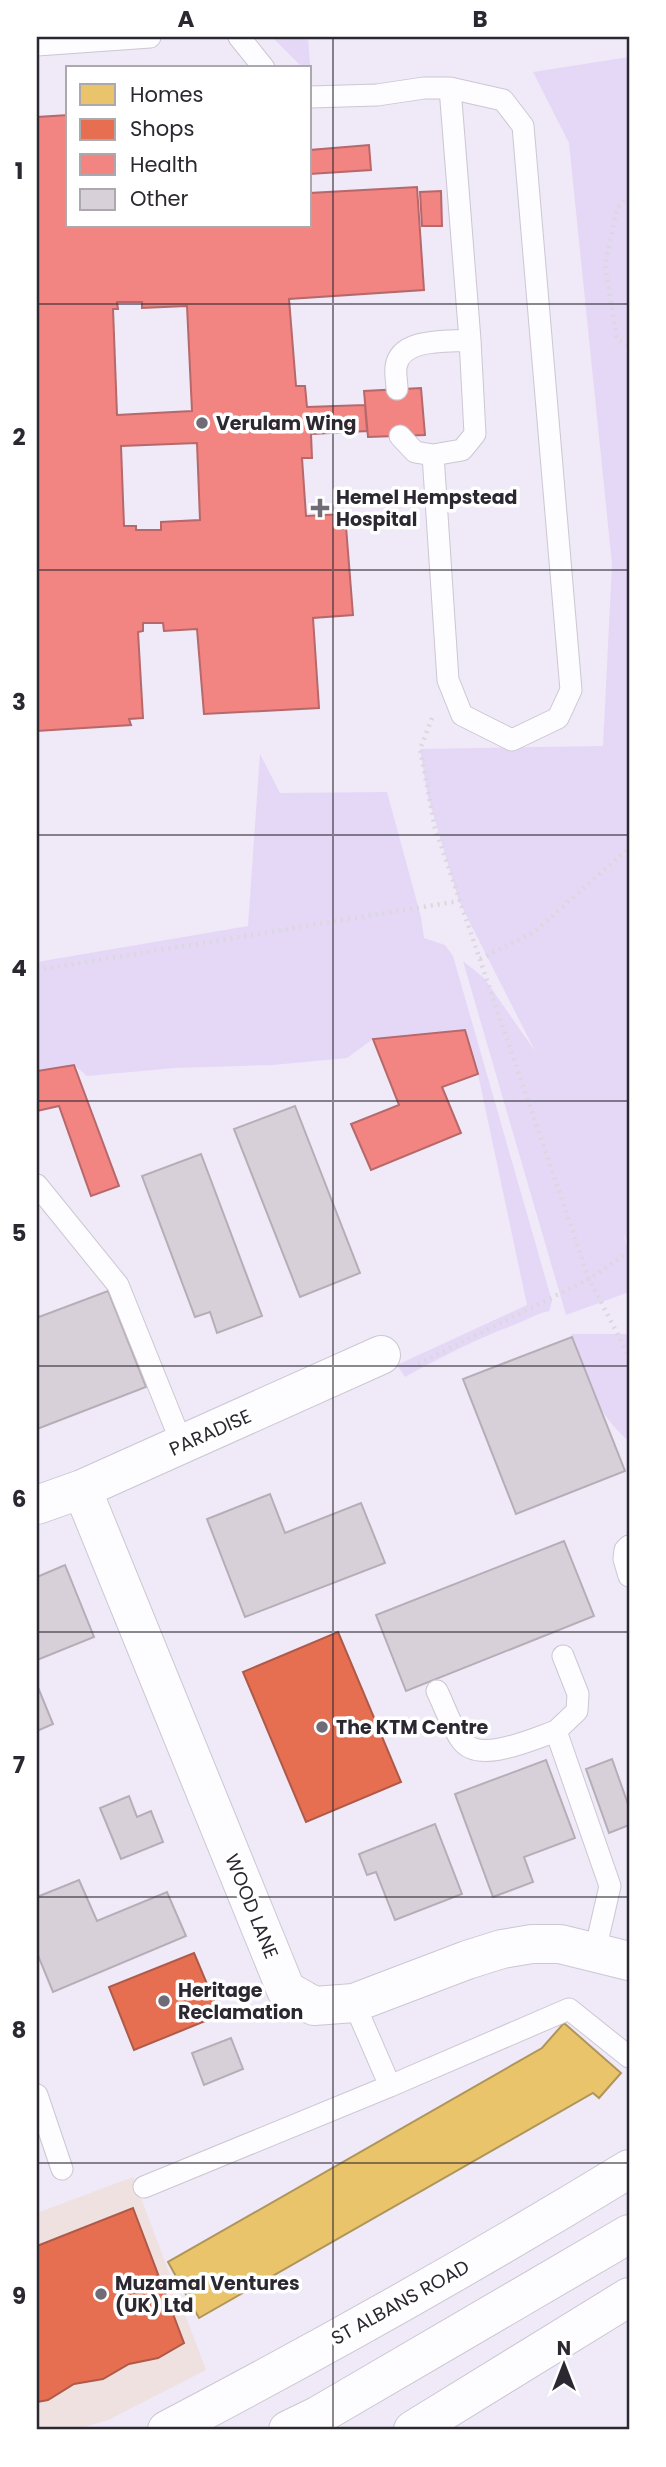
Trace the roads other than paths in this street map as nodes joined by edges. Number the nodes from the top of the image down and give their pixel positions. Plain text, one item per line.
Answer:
1 (150, 37) edge
2 (239, 37) edge
3 (37, 46) edge
4 (262, 66) edge
5 (450, 88) junction
6 (312, 97) edge
7 (470, 340) junction
8 (397, 389) dead end
9 (400, 436) dead end
10 (433, 455) junction
11 (37, 1185) edge
12 (381, 1355) road end
13 (182, 1444) junction
14 (82, 1489) junction
15 (37, 1505) edge
16 (629, 1546) edge
17 (629, 1576) edge
18 (563, 1656) dead end
19 (437, 1691) dead end
20 (556, 1731) junction
21 (620, 1882) edge
22 (612, 1956) edge
23 (355, 2003) junction
24 (629, 2057) edge
25 (390, 2086) junction
26 (37, 2095) edge
27 (62, 2169) dead end
28 (629, 2169) edge
29 (145, 2187) dead end
30 (629, 2234) edge
31 (629, 2297) edge
32 (167, 2430) edge
33 (288, 2430) edge
34 (413, 2430) edge

1 - 3 lane
2 - 4 lane
5 - 6 lane
5 - 7 lane
5 - 10 lane
7 - 8 lane
7 - 10 lane
9 - 10 lane
11 - 13 lane
12 - 13 street, PARADISE
13 - 14 street, PARADISE
14 - 15 street, PARADISE
14 - 23 street, WOOD LANE
16 - 17 lane
18 - 20 lane
19 - 20 lane
20 - 21 lane
21 - 22 lane
22 - 23 street, WOOD LANE
23 - 25 lane
24 - 25 lane
25 - 29 lane
26 - 27 lane
28 - 32 street, ST ALBANS ROAD
30 - 33 street
31 - 34 street

